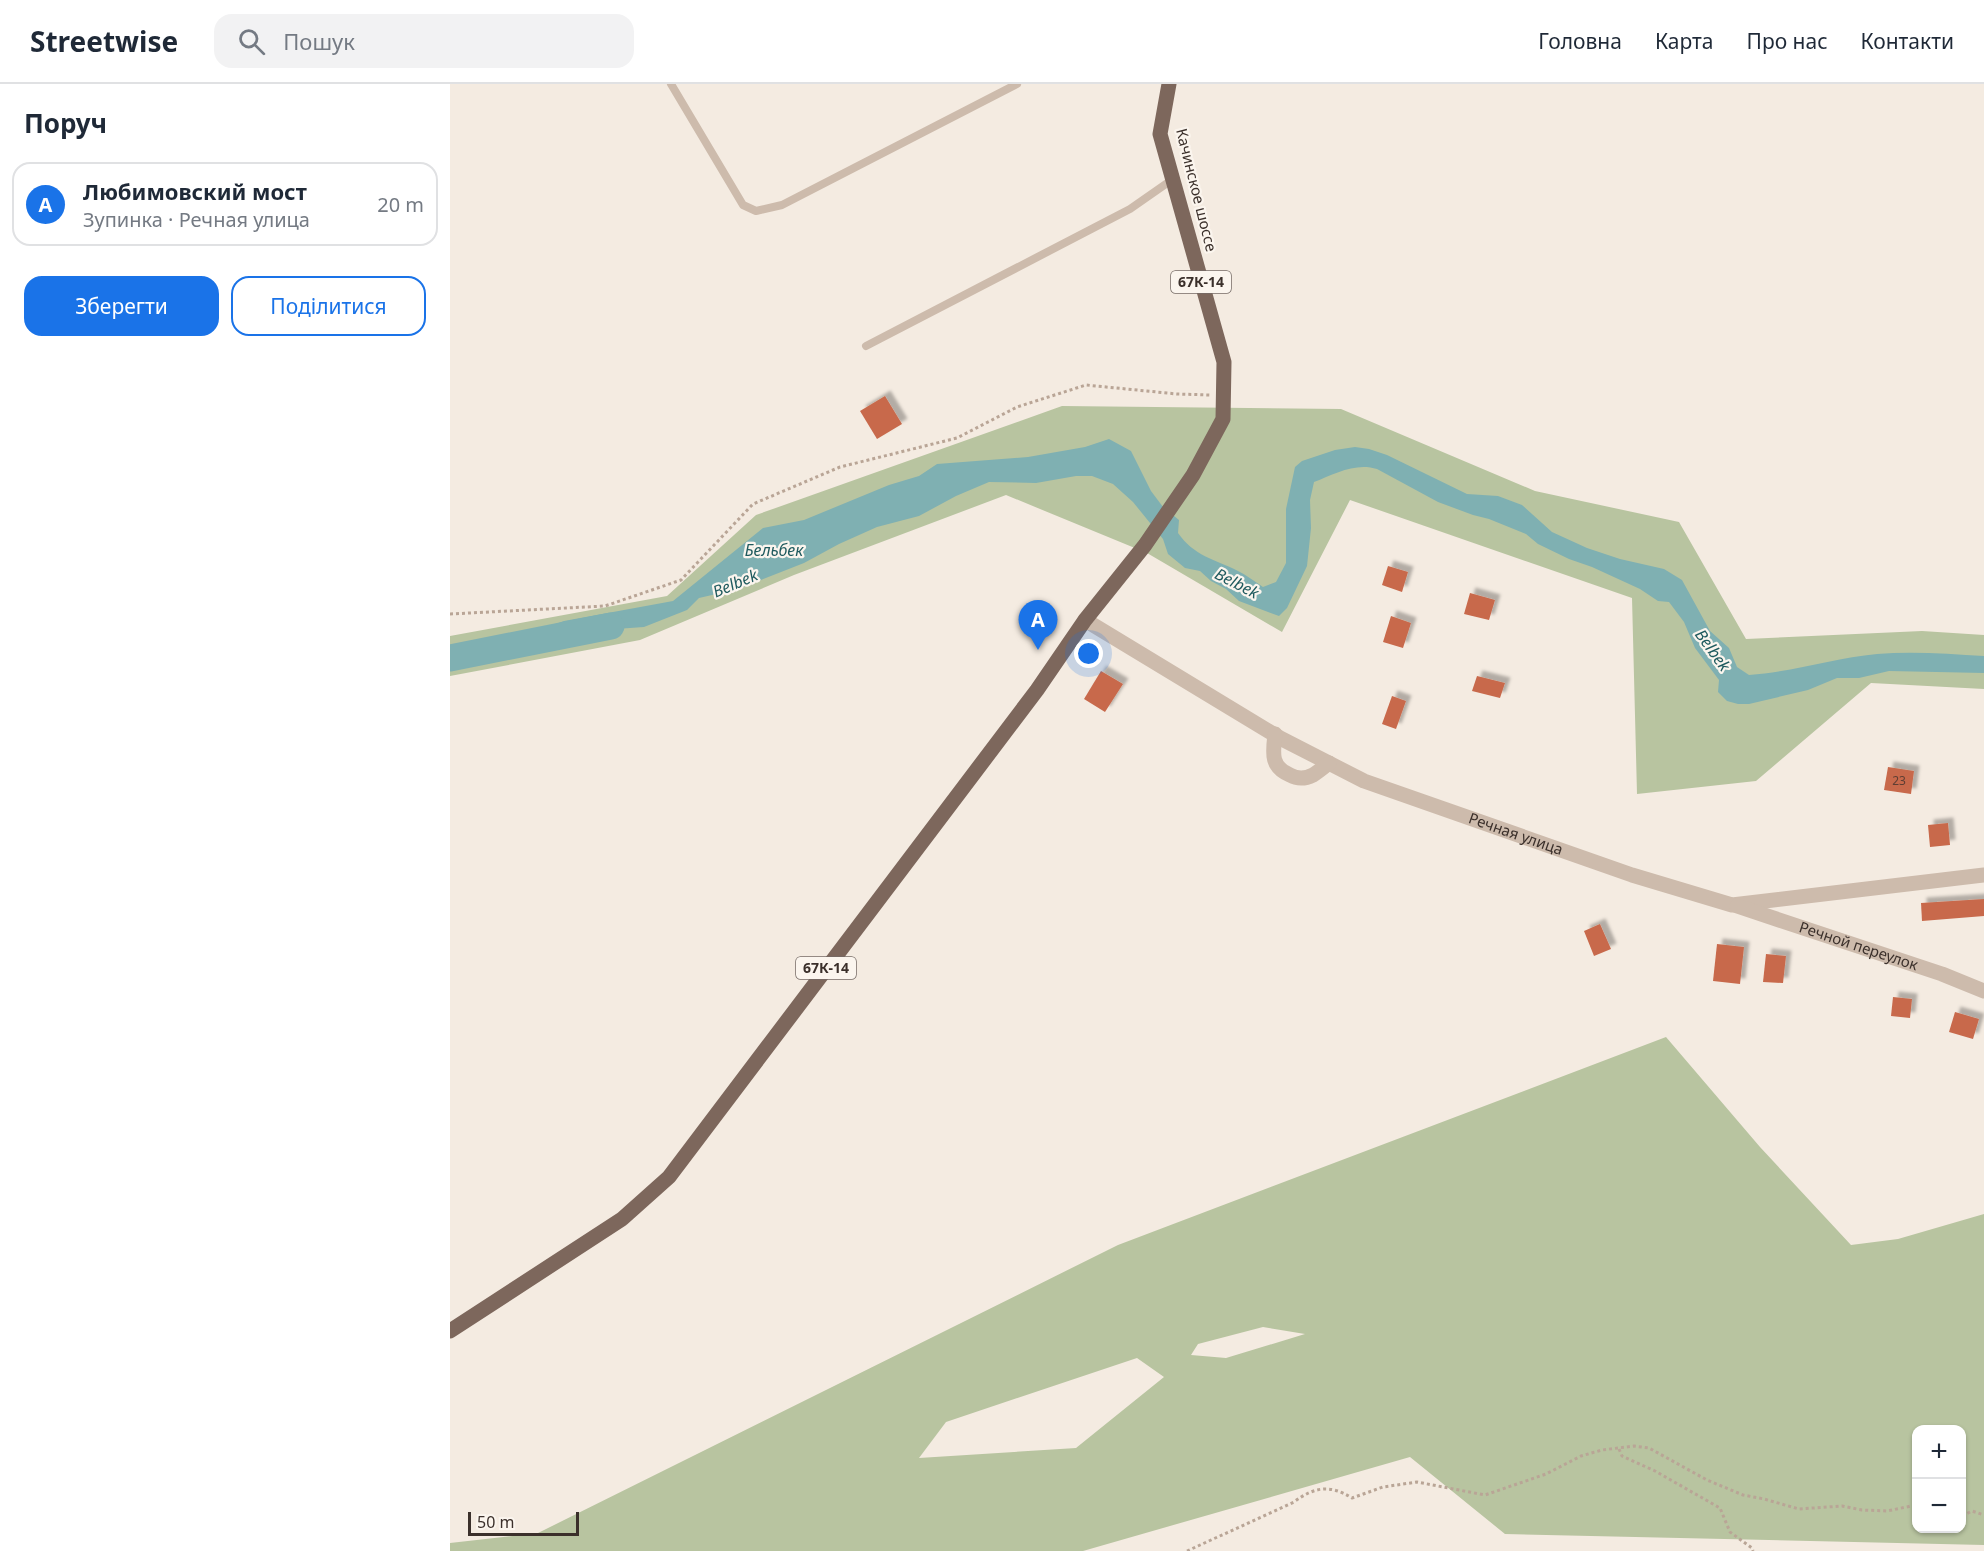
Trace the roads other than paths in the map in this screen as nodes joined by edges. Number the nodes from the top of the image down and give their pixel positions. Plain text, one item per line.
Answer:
1 (671, 84) edge
2 (1017, 84) edge
3 (1169, 84) edge
4 (1173, 179) junction
5 (866, 346) dead end
6 (1085, 620) junction
7 (1275, 734) junction
8 (1329, 763) junction
9 (1984, 875) edge
10 (1732, 905) junction
11 (1984, 991) edge
12 (450, 1330) edge

1 - 2 lane
3 - 4 main road, Качинское шоссе / 67К-14
4 - 5 lane
4 - 6 main road, Качинское шоссе / 67К-14
6 - 7 street, Речная улица
6 - 12 main road, 67К-14
7 - 8 street, Речная улица
7 - 8 street
8 - 10 street, Речная улица
9 - 10 street, Речная улица
10 - 11 street, Речной переулок

